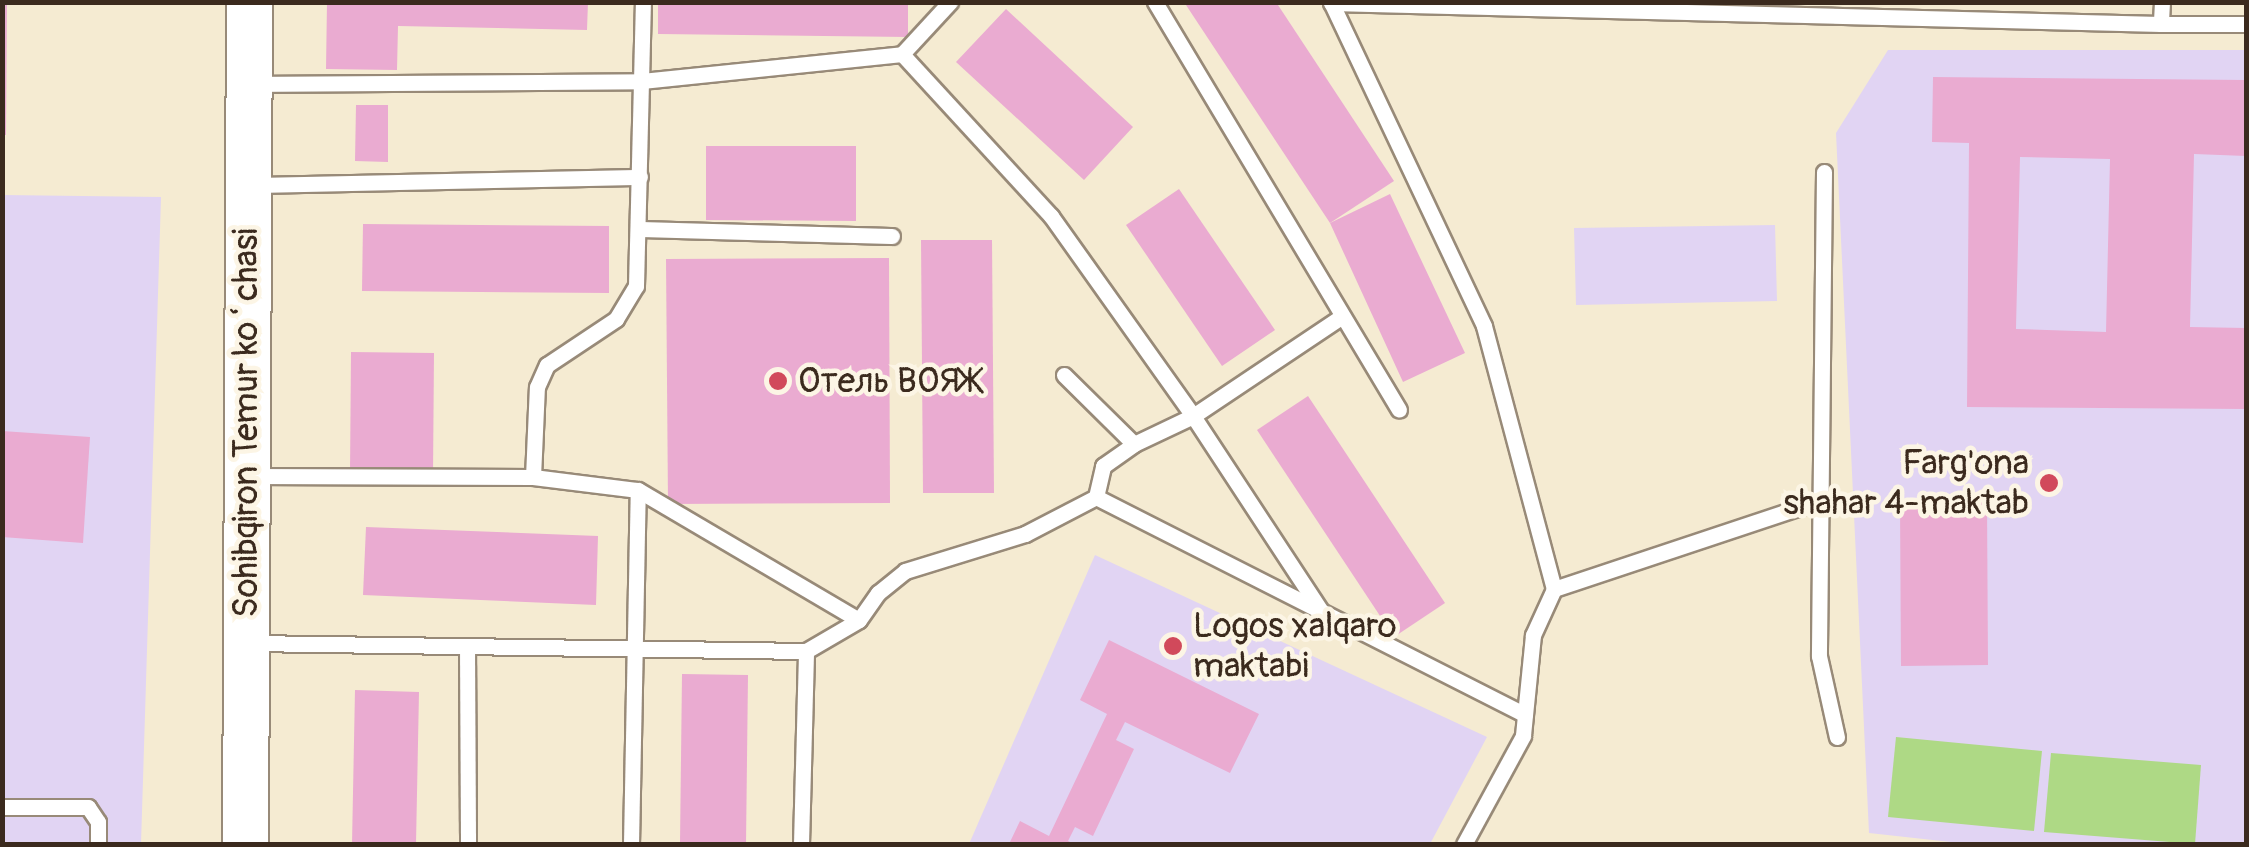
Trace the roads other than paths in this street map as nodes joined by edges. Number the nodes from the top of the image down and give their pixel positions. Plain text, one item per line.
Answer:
1 (249, 2) edge
2 (643, 2) edge
3 (950, 2) edge
4 (1155, 2) edge
5 (2162, 2) edge
6 (1331, 3) edge
7 (1932, 10) edge
8 (2161, 24) junction
9 (2246, 24) edge
10 (902, 54) junction
11 (642, 81) junction
12 (248, 84) junction
13 (1824, 172) dead end
14 (640, 177) junction
15 (248, 185) junction
16 (640, 229) junction
17 (892, 236) dead end
18 (1341, 317) junction
19 (1064, 376) dead end
20 (1398, 410) dead end
21 (1192, 416) junction
22 (1134, 444) junction
23 (244, 476) junction
24 (533, 477) junction
25 (638, 490) junction
26 (1096, 497) junction
27 (1818, 501) junction
28 (1554, 588) junction
29 (1324, 614) junction
30 (859, 620) junction
31 (245, 643) junction
32 (467, 646) junction
33 (636, 648) junction
34 (806, 651) junction
35 (1526, 715) junction
36 (1837, 737) dead end
37 (2, 807) edge
38 (98, 844) edge
39 (245, 844) edge
40 (468, 844) edge
41 (630, 844) edge
42 (802, 844) edge
43 (1464, 844) edge

1 - 12 main road, Sohibqiron Temur koʻchasi
2 - 11 lane
3 - 10 lane
4 - 18 lane
5 - 8 lane
6 - 7 lane
6 - 28 lane
7 - 8 lane
8 - 9 lane
10 - 11 lane
10 - 21 lane
11 - 12 lane
11 - 14 lane
12 - 15 main road, Sohibqiron Temur koʻchasi
13 - 27 lane
14 - 15 lane
14 - 16 lane
15 - 23 main road, Sohibqiron Temur koʻchasi
16 - 17 lane
16 - 24 lane
18 - 20 lane
18 - 21 lane
19 - 22 lane
21 - 22 lane
21 - 29 lane
22 - 26 lane
23 - 24 lane
23 - 31 main road, Sohibqiron Temur koʻchasi
24 - 25 lane
25 - 30 lane
25 - 33 lane
26 - 29 lane
26 - 30 lane
27 - 28 lane
27 - 36 lane
28 - 35 lane
29 - 35 lane
30 - 34 lane
31 - 32 lane
31 - 39 main road, Sohibqiron Temur koʻchasi
32 - 33 lane
32 - 40 lane
33 - 34 lane
33 - 41 lane
34 - 42 lane
35 - 43 lane
37 - 38 lane

